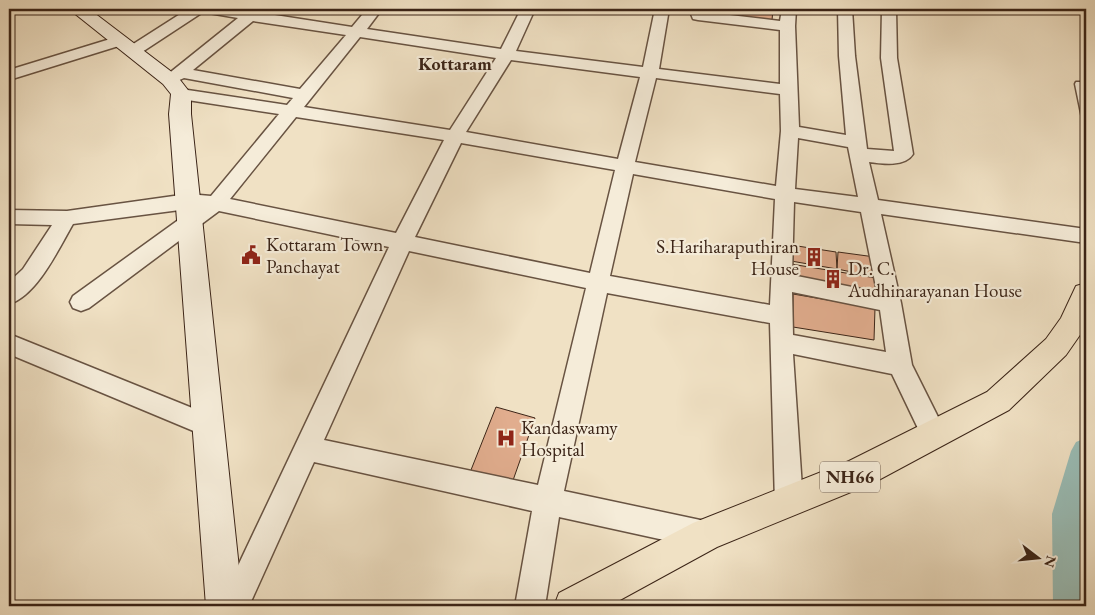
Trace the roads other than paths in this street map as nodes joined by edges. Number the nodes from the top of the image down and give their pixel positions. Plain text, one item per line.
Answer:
1 (78, 9) edge
2 (198, 9) edge
3 (207, 9) edge
4 (375, 9) edge
5 (528, 9) edge
6 (662, 9) edge
7 (696, 9) edge
8 (845, 9) edge
9 (889, 9) edge
10 (254, 13) edge
11 (788, 18) edge
12 (356, 32) junction
13 (126, 46) junction
14 (506, 55) junction
15 (650, 71) junction
16 (9, 75) edge
17 (177, 82) junction
18 (1078, 84) dead end
19 (789, 90) junction
20 (305, 94) junction
21 (292, 110) junction
22 (1086, 118) edge
23 (790, 131) junction
24 (454, 136) junction
25 (857, 148) junction
26 (625, 166) junction
27 (784, 194) junction
28 (216, 203) junction
29 (870, 205) junction
30 (189, 211) junction
31 (9, 217) edge
32 (67, 218) junction
33 (1086, 236) edge
34 (403, 240) junction
35 (781, 281) junction
36 (600, 283) junction
37 (1086, 293) edge
38 (9, 295) edge
39 (81, 302) dead end
40 (890, 303) junction
41 (781, 316) junction
42 (781, 342) junction
43 (9, 344) edge
44 (900, 365) junction
45 (208, 426) junction
46 (934, 435) junction
47 (307, 448) junction
48 (548, 501) junction
49 (789, 502) junction
50 (705, 535) junction
51 (225, 606) edge
52 (234, 606) edge
53 (530, 606) edge
54 (572, 606) edge

1 - 13 main road
2 - 13 street
3 - 10 street
4 - 12 street
5 - 14 street
6 - 15 street
7 - 11 street
8 - 25 street
9 - 25 street
10 - 12 street
10 - 17 street
11 - 19 street
12 - 14 street
12 - 20 street
13 - 16 street
13 - 17 main road
14 - 15 street
14 - 24 street
15 - 19 street
15 - 26 street
17 - 20 street
17 - 21 street
17 - 30 main road
18 - 22 lane
19 - 23 street
20 - 21 street
21 - 24 street
21 - 28 street
23 - 25 street
23 - 27 street
24 - 26 street
24 - 34 street
25 - 29 street
26 - 27 street
26 - 36 street
27 - 29 street
27 - 35 street
28 - 30 street
28 - 34 street
29 - 33 street
29 - 40 street
30 - 32 street
30 - 39 street
30 - 45 main road
31 - 32 street
32 - 38 street
34 - 36 street
34 - 47 street
35 - 40 street
35 - 41 street
36 - 41 street
36 - 48 street
37 - 46 highway, NH66
40 - 44 street
41 - 42 street
42 - 44 street
42 - 49 street
43 - 45 street
44 - 46 street
45 - 51 main road
46 - 49 highway, NH66
47 - 48 street
47 - 52 street
48 - 50 street
48 - 53 street
49 - 50 highway, NH66
50 - 54 highway, NH66

